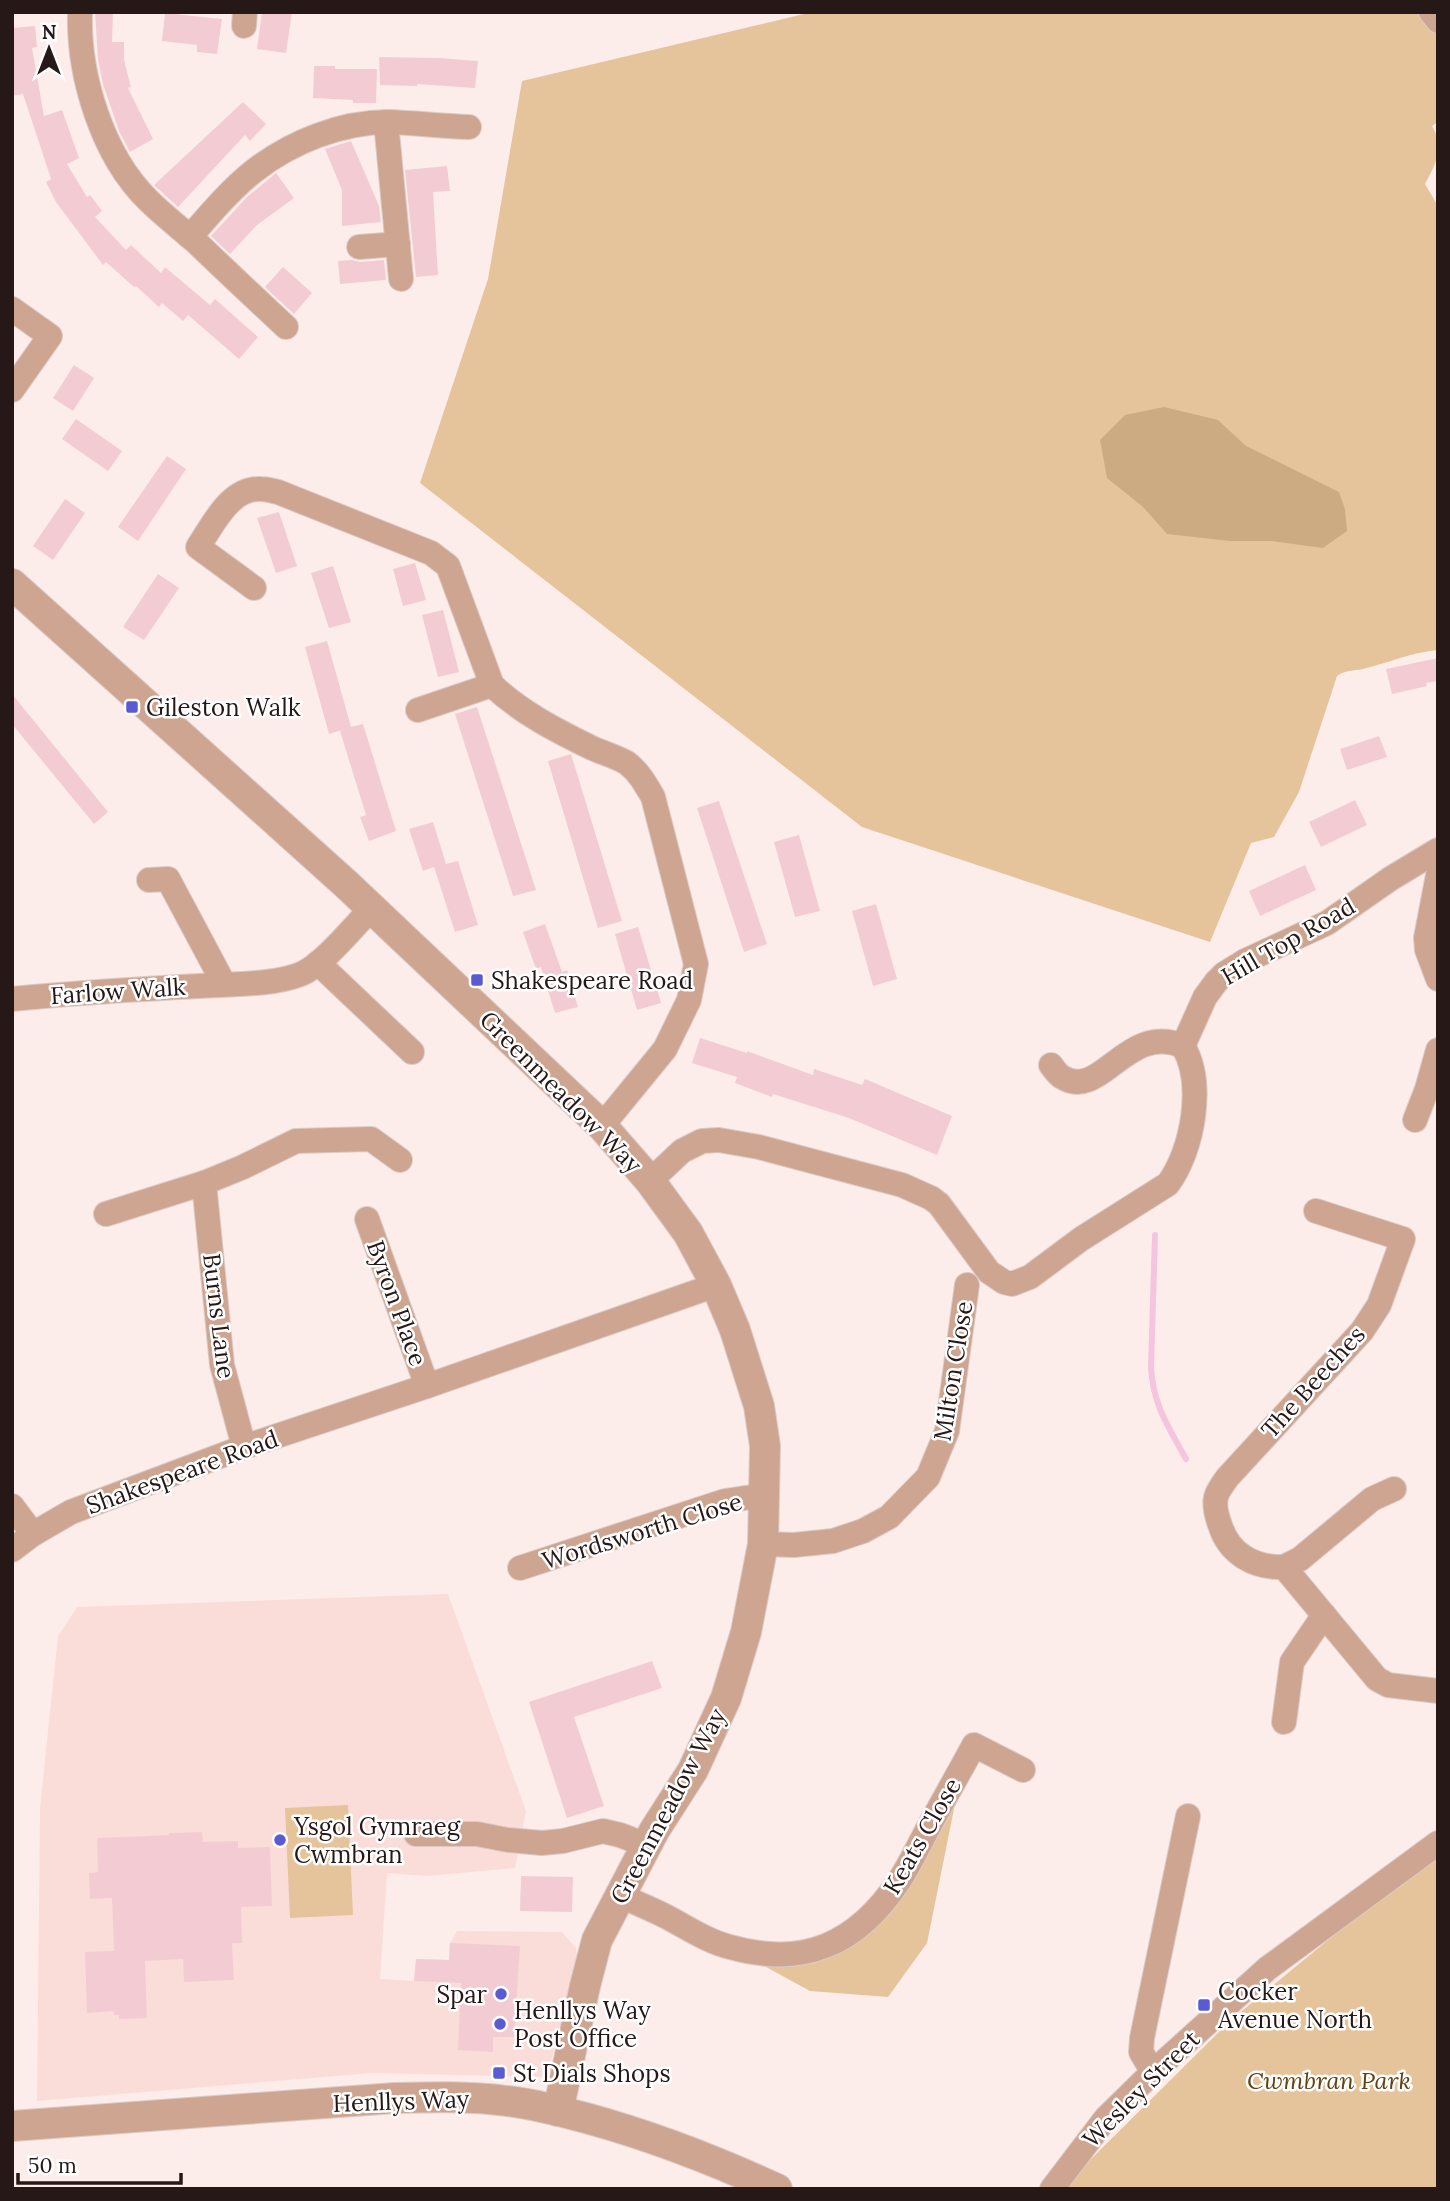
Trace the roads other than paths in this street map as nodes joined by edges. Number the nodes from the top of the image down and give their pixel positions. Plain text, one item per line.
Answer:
1 (80, 12) edge
2 (1431, 12) edge
3 (1438, 21) edge
4 (386, 122) junction
5 (469, 127) dead end
6 (190, 237) junction
7 (398, 244) junction
8 (359, 247) dead end
9 (401, 279) dead end
10 (12, 309) edge
11 (286, 327) dead end
12 (12, 390) edge
13 (12, 584) edge
14 (254, 588) dead end
15 (492, 685) junction
16 (418, 710) dead end
17 (1438, 850) edge
18 (1438, 875) edge
19 (149, 880) dead end
20 (372, 908) junction
21 (318, 964) junction
22 (1438, 979) edge
23 (224, 985) junction
24 (12, 999) edge
25 (1183, 1046) junction
26 (1438, 1050) edge
27 (412, 1052) dead end
28 (1051, 1065) dead end
29 (1415, 1119) dead end
30 (602, 1126) junction
31 (400, 1160) dead end
32 (650, 1181) junction
33 (204, 1183) junction
34 (1316, 1211) dead end
35 (106, 1214) dead end
36 (367, 1219) dead end
37 (716, 1285) junction
38 (967, 1285) dead end
39 (427, 1386) junction
40 (244, 1447) junction
41 (1394, 1489) dead end
42 (765, 1495) junction
43 (12, 1506) edge
44 (33, 1534) junction
45 (763, 1544) junction
46 (12, 1550) edge
47 (1284, 1567) junction
48 (520, 1568) dead end
49 (1324, 1615) junction
50 (1438, 1691) edge
51 (1284, 1722) dead end
52 (1023, 1770) dead end
53 (1188, 1816) dead end
54 (416, 1834) dead end
55 (1438, 1843) edge
56 (646, 1845) junction
57 (619, 1895) junction
58 (1153, 2072) junction
59 (558, 2111) junction
60 (12, 2126) edge
61 (776, 2189) edge
62 (1052, 2189) edge

1 - 6 street
2 - 3 street
4 - 5 street
4 - 6 street
4 - 7 street
6 - 11 street
7 - 8 street
7 - 9 street
10 - 12 street
13 - 20 street, Greenmeadow Way
14 - 15 street
15 - 16 street
15 - 30 street
17 - 25 street, Hill Top Road
18 - 22 street
19 - 23 street, Farlow Walk
20 - 21 street, Farlow Walk
20 - 30 street, Greenmeadow Way
21 - 23 street, Farlow Walk
21 - 27 street
23 - 24 street, Farlow Walk
25 - 28 street
25 - 32 street
26 - 29 street
30 - 32 street, Greenmeadow Way
31 - 33 street
32 - 37 street, Greenmeadow Way
33 - 35 street
33 - 40 street, Burns Lane
34 - 47 street, The Beeches
36 - 39 street, Byron Place
37 - 39 street, Shakespeare Road
37 - 42 street, Greenmeadow Way
38 - 45 street, Milton Close
39 - 40 street, Shakespeare Road
40 - 44 street, Shakespeare Road
41 - 47 street
42 - 45 street, Greenmeadow Way
42 - 48 street, Wordsworth Close
43 - 44 street
44 - 46 street, Shakespeare Road
45 - 56 street, Greenmeadow Way
47 - 49 street
49 - 50 street
49 - 51 street
52 - 57 street, Keats Close
53 - 58 street
54 - 56 street
55 - 58 street, Wesley Street
56 - 57 street, Greenmeadow Way
57 - 59 street, Greenmeadow Way
58 - 62 street, Wesley Street
59 - 60 street, Henllys Way
59 - 61 street, Henllys Way

